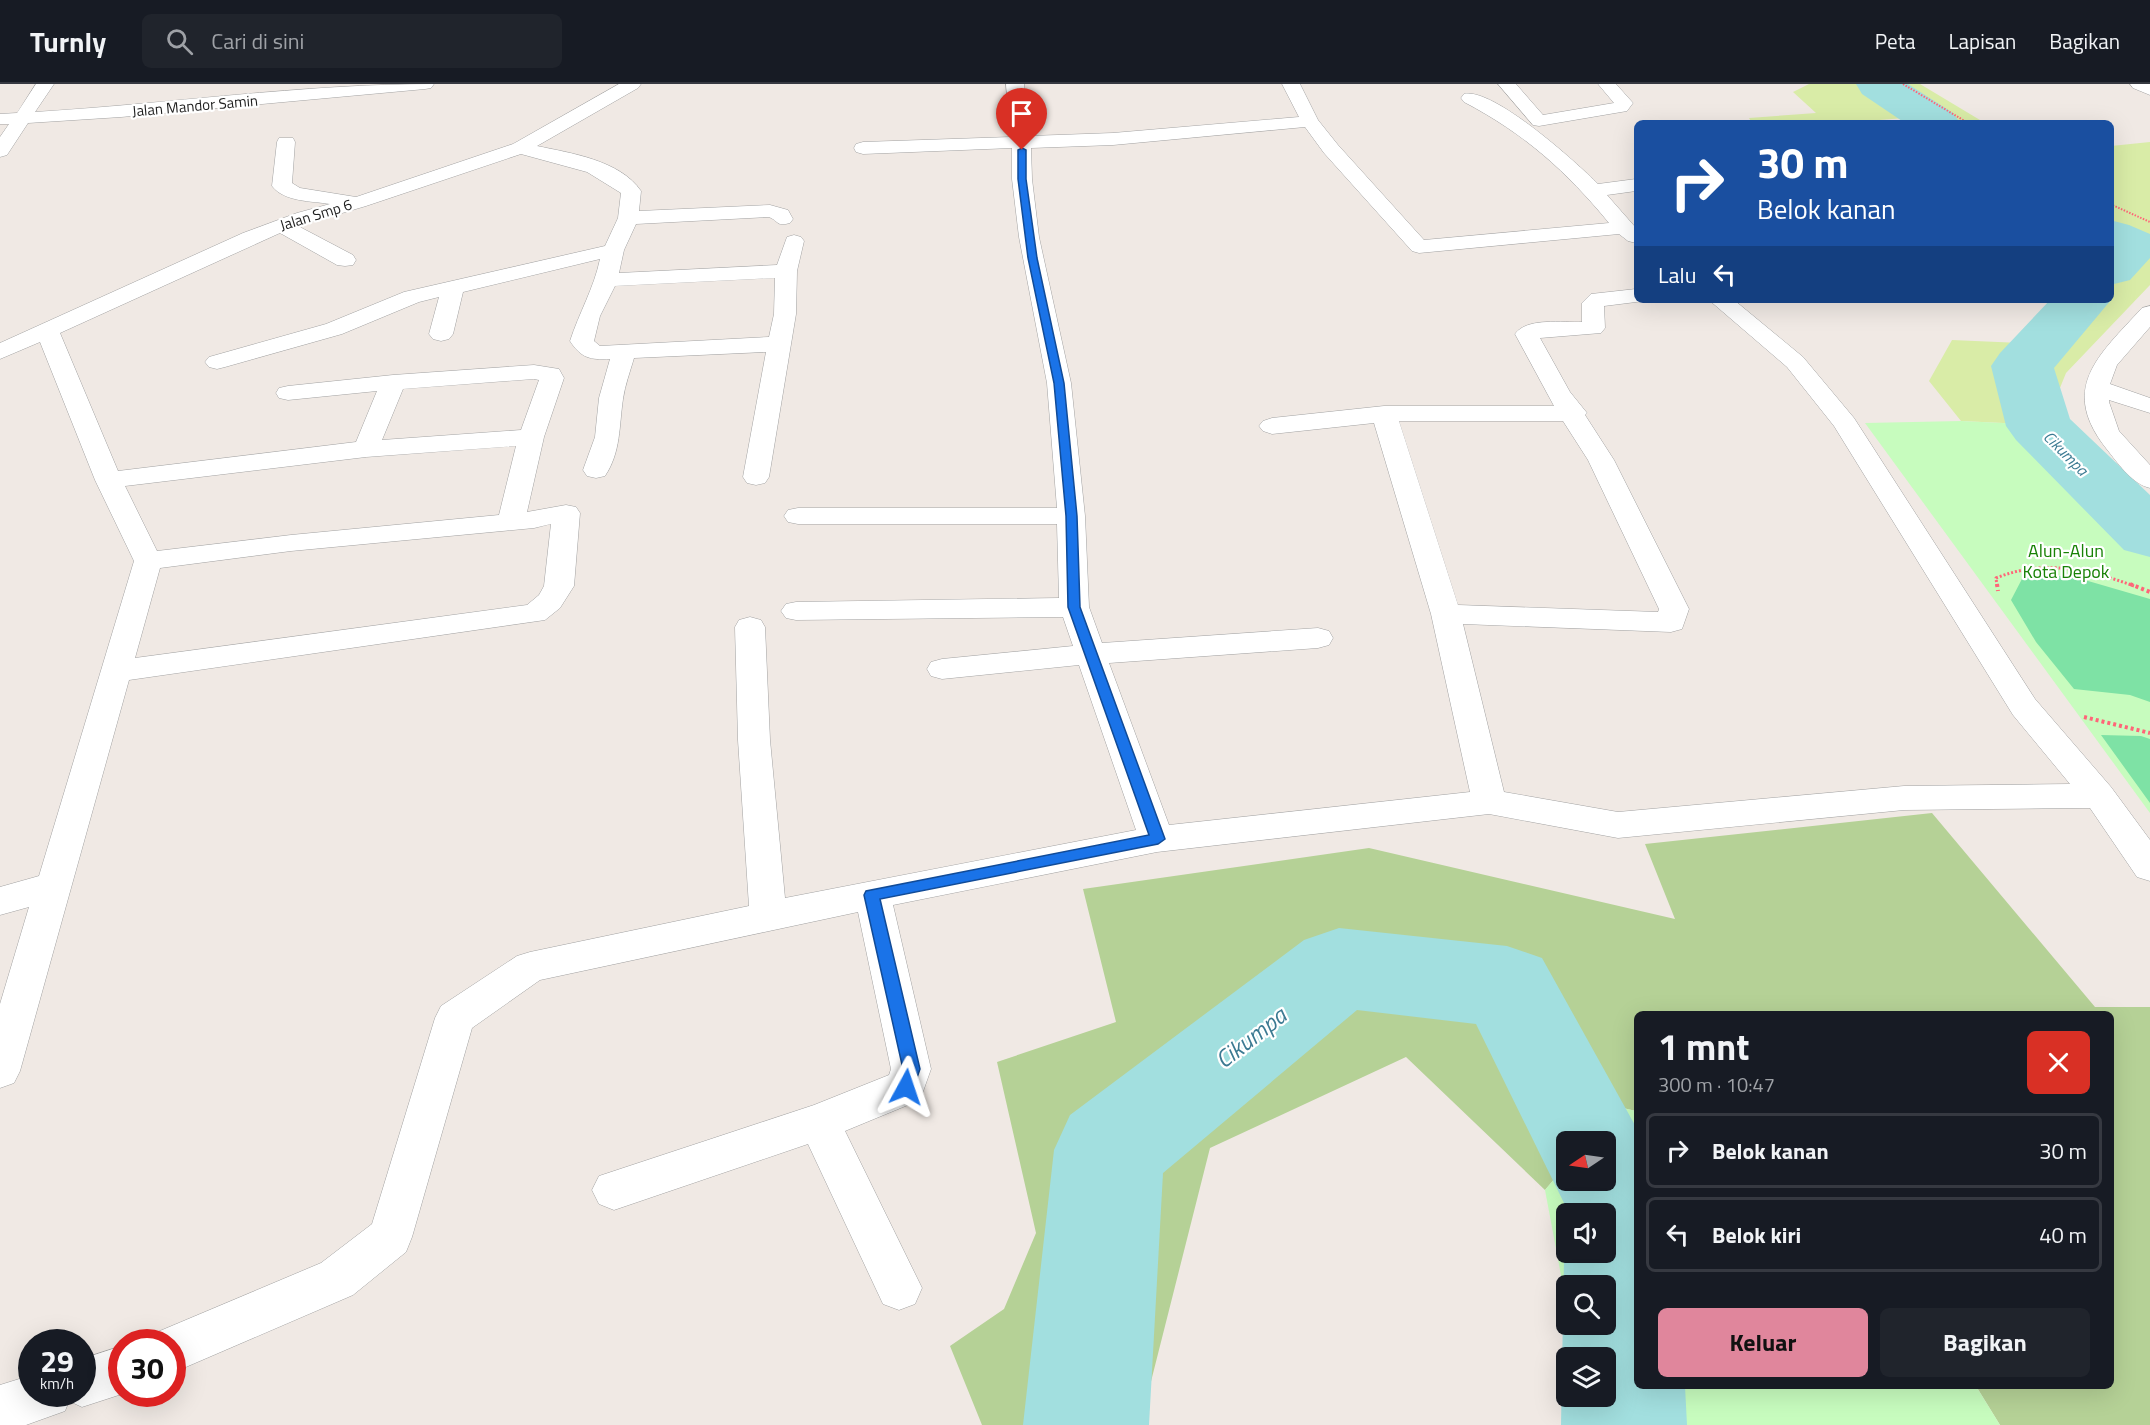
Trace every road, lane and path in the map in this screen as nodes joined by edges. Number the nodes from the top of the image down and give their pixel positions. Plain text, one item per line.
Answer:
1 (45, 84) edge
2 (425, 84) edge
3 (632, 84) edge
4 (1015, 84) edge
5 (1291, 84) edge
6 (1507, 84) edge
7 (1903, 84) edge
8 (2139, 84) edge
9 (1608, 85) edge
10 (1629, 85) edge
11 (2150, 90) edge
12 (257, 92) edge
13 (1470, 98) dead end
14 (24, 117) junction
15 (0, 118) edge
16 (1963, 120) edge
17 (1310, 121) junction
18 (1021, 141) junction
19 (286, 142) dead end
20 (520, 148) junction
21 (863, 148) dead end
22 (0, 151) edge
23 (1634, 185) edge
24 (1593, 191) junction
25 (359, 202) junction
26 (2114, 206) edge
27 (628, 218) junction
28 (783, 219) dead end
29 (2150, 222) edge
30 (282, 225) junction
31 (1629, 233) edge
32 (794, 241) dead end
33 (614, 250) junction
34 (345, 260) dead end
35 (786, 271) junction
36 (607, 279) junction
37 (453, 286) junction
38 (1634, 296) edge
39 (1724, 303) edge
40 (2150, 313) edge
41 (48, 331) junction
42 (441, 334) dead end
43 (778, 344) junction
44 (0, 352) edge
45 (624, 352) junction
46 (217, 362) dead end
47 (393, 382) junction
48 (2097, 388) junction
49 (288, 393) dead end
50 (2150, 406) edge
51 (1574, 413) junction
52 (1384, 414) junction
53 (1272, 426) dead end
54 (531, 437) junction
55 (366, 449) junction
56 (596, 470) dead end
57 (756, 477) dead end
58 (108, 480) junction
59 (2150, 480) edge
60 (798, 516) dead end
61 (1071, 516) junction
62 (511, 522) junction
63 (148, 561) junction
64 (2150, 592) edge
65 (1999, 600) dead end
66 (1074, 607) junction
67 (796, 611) dead end
68 (1446, 614) junction
69 (750, 627) dead end
70 (1318, 638) dead end
71 (1093, 654) junction
72 (942, 669) dead end
73 (117, 671) junction
74 (2099, 796) junction
75 (1489, 802) junction
76 (1158, 839) junction
77 (2150, 867) edge
78 (54, 886) junction
79 (872, 895) junction
80 (0, 901) edge
81 (768, 916) junction
82 (0, 1071) edge
83 (819, 1122) junction
84 (614, 1190) dead end
85 (899, 1288) dead end
86 (186, 1344) edge
87 (18, 1403) edge
88 (0, 1409) edge

1 - 14 street
2 - 12 street, Jalan Mandor Samin
3 - 20 street, Jalan Smp 6
4 - 18 street
5 - 17 street
6 - 9 street
7 - 16 path
8 - 11 street
9 - 10 street
12 - 14 street, Jalan Mandor Samin
13 - 24 street
14 - 15 street, Jalan Mandor Samin
14 - 22 street
17 - 18 street
17 - 31 street
18 - 21 street
18 - 61 street
19 - 25 street
20 - 25 street, Jalan Smp 6
20 - 27 street
23 - 24 street
24 - 31 street
25 - 30 street, Jalan Smp 6
26 - 29 path
27 - 28 street
27 - 33 street
30 - 34 street
30 - 41 street, Jalan Smp 6
32 - 35 street
33 - 36 street
33 - 37 street
35 - 36 street
35 - 43 street
36 - 45 street
37 - 42 street
37 - 46 street
38 - 51 street
39 - 74 street
40 - 48 street
41 - 44 street, Jalan Smp 6
41 - 58 street
43 - 45 street
43 - 57 street
45 - 56 street
47 - 49 street
47 - 54 street
47 - 55 street
48 - 50 street
48 - 59 street
51 - 52 street
51 - 68 street
52 - 53 street
52 - 68 street
54 - 55 street
54 - 62 street
55 - 58 street
58 - 63 street
60 - 61 street
61 - 66 street
62 - 63 street
62 - 73 street
63 - 73 street
64 - 65 path
66 - 67 street
66 - 71 street
68 - 75 street
69 - 81 street
70 - 71 street
71 - 72 street
71 - 76 street
73 - 78 street
74 - 75 street
74 - 77 street
75 - 76 street
76 - 79 street
78 - 80 street
78 - 82 street
79 - 81 street
79 - 83 street
81 - 86 street
83 - 84 street
83 - 85 street
87 - 88 street

